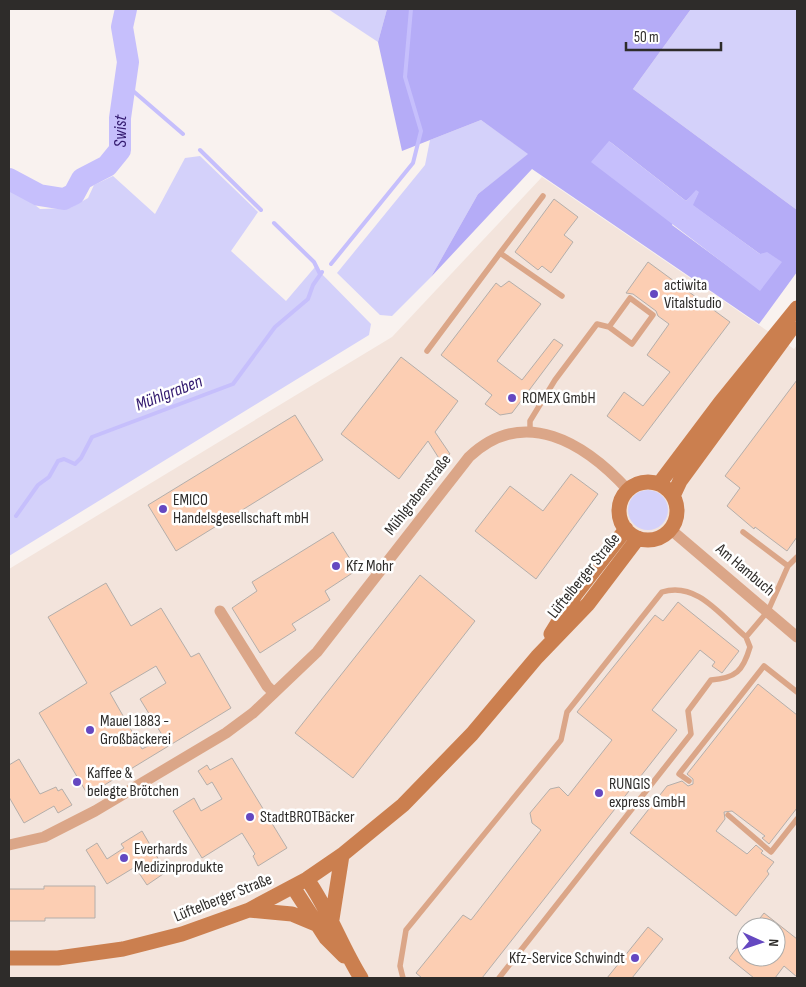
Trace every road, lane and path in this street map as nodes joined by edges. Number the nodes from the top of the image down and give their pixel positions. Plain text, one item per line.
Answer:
1 (543, 196) dead end
2 (500, 254) junction
3 (562, 296) dead end
4 (797, 308) edge
5 (797, 320) edge
6 (609, 327) junction
7 (427, 351) dead end
8 (530, 432) junction
9 (660, 484) junction
10 (628, 490) junction
11 (673, 496) junction
12 (670, 529) junction
13 (743, 532) dead end
14 (632, 534) junction
15 (797, 557) edge
16 (788, 566) junction
17 (220, 611) dead end
18 (768, 611) junction
19 (746, 637) junction
20 (797, 637) edge
21 (797, 692) edge
22 (274, 694) junction
23 (689, 781) dead end
24 (728, 815) dead end
25 (797, 819) edge
26 (9, 845) edge
27 (342, 855) junction
28 (307, 879) junction
29 (293, 887) junction
30 (249, 910) junction
31 (332, 919) junction
32 (316, 924) junction
33 (9, 958) edge
34 (350, 962) junction
35 (361, 978) edge
36 (404, 978) edge
37 (499, 978) edge

1 - 2 lane
2 - 3 lane
2 - 7 lane
4 - 9 main road
5 - 11 main road
6 - 6 lane
6 - 8 lane
8 - 10 street, Mühlgrabenstraße
8 - 22 street, Mühlgrabenstraße
9 - 10 main road
9 - 11 main road
10 - 14 main road
11 - 12 main road
12 - 14 main road
12 - 18 street, Am Hambuch
13 - 16 lane
14 - 27 main road, Lüftelberger Straße
15 - 16 lane
16 - 18 lane
17 - 22 street
18 - 19 lane
18 - 20 street, Am Hambuch
19 - 36 lane
19 - 37 lane
21 - 23 lane
22 - 26 street, Mühlgrabenstraße
24 - 25 lane
27 - 28 main road, Lüftelberger Straße
27 - 31 main road
28 - 29 main road, Lüftelberger Straße
28 - 31 main road
29 - 30 main road, Lüftelberger Straße
29 - 32 main road
30 - 32 main road
30 - 33 main road, Lüftelberger Straße
31 - 34 main road
32 - 34 main road
34 - 35 main road

